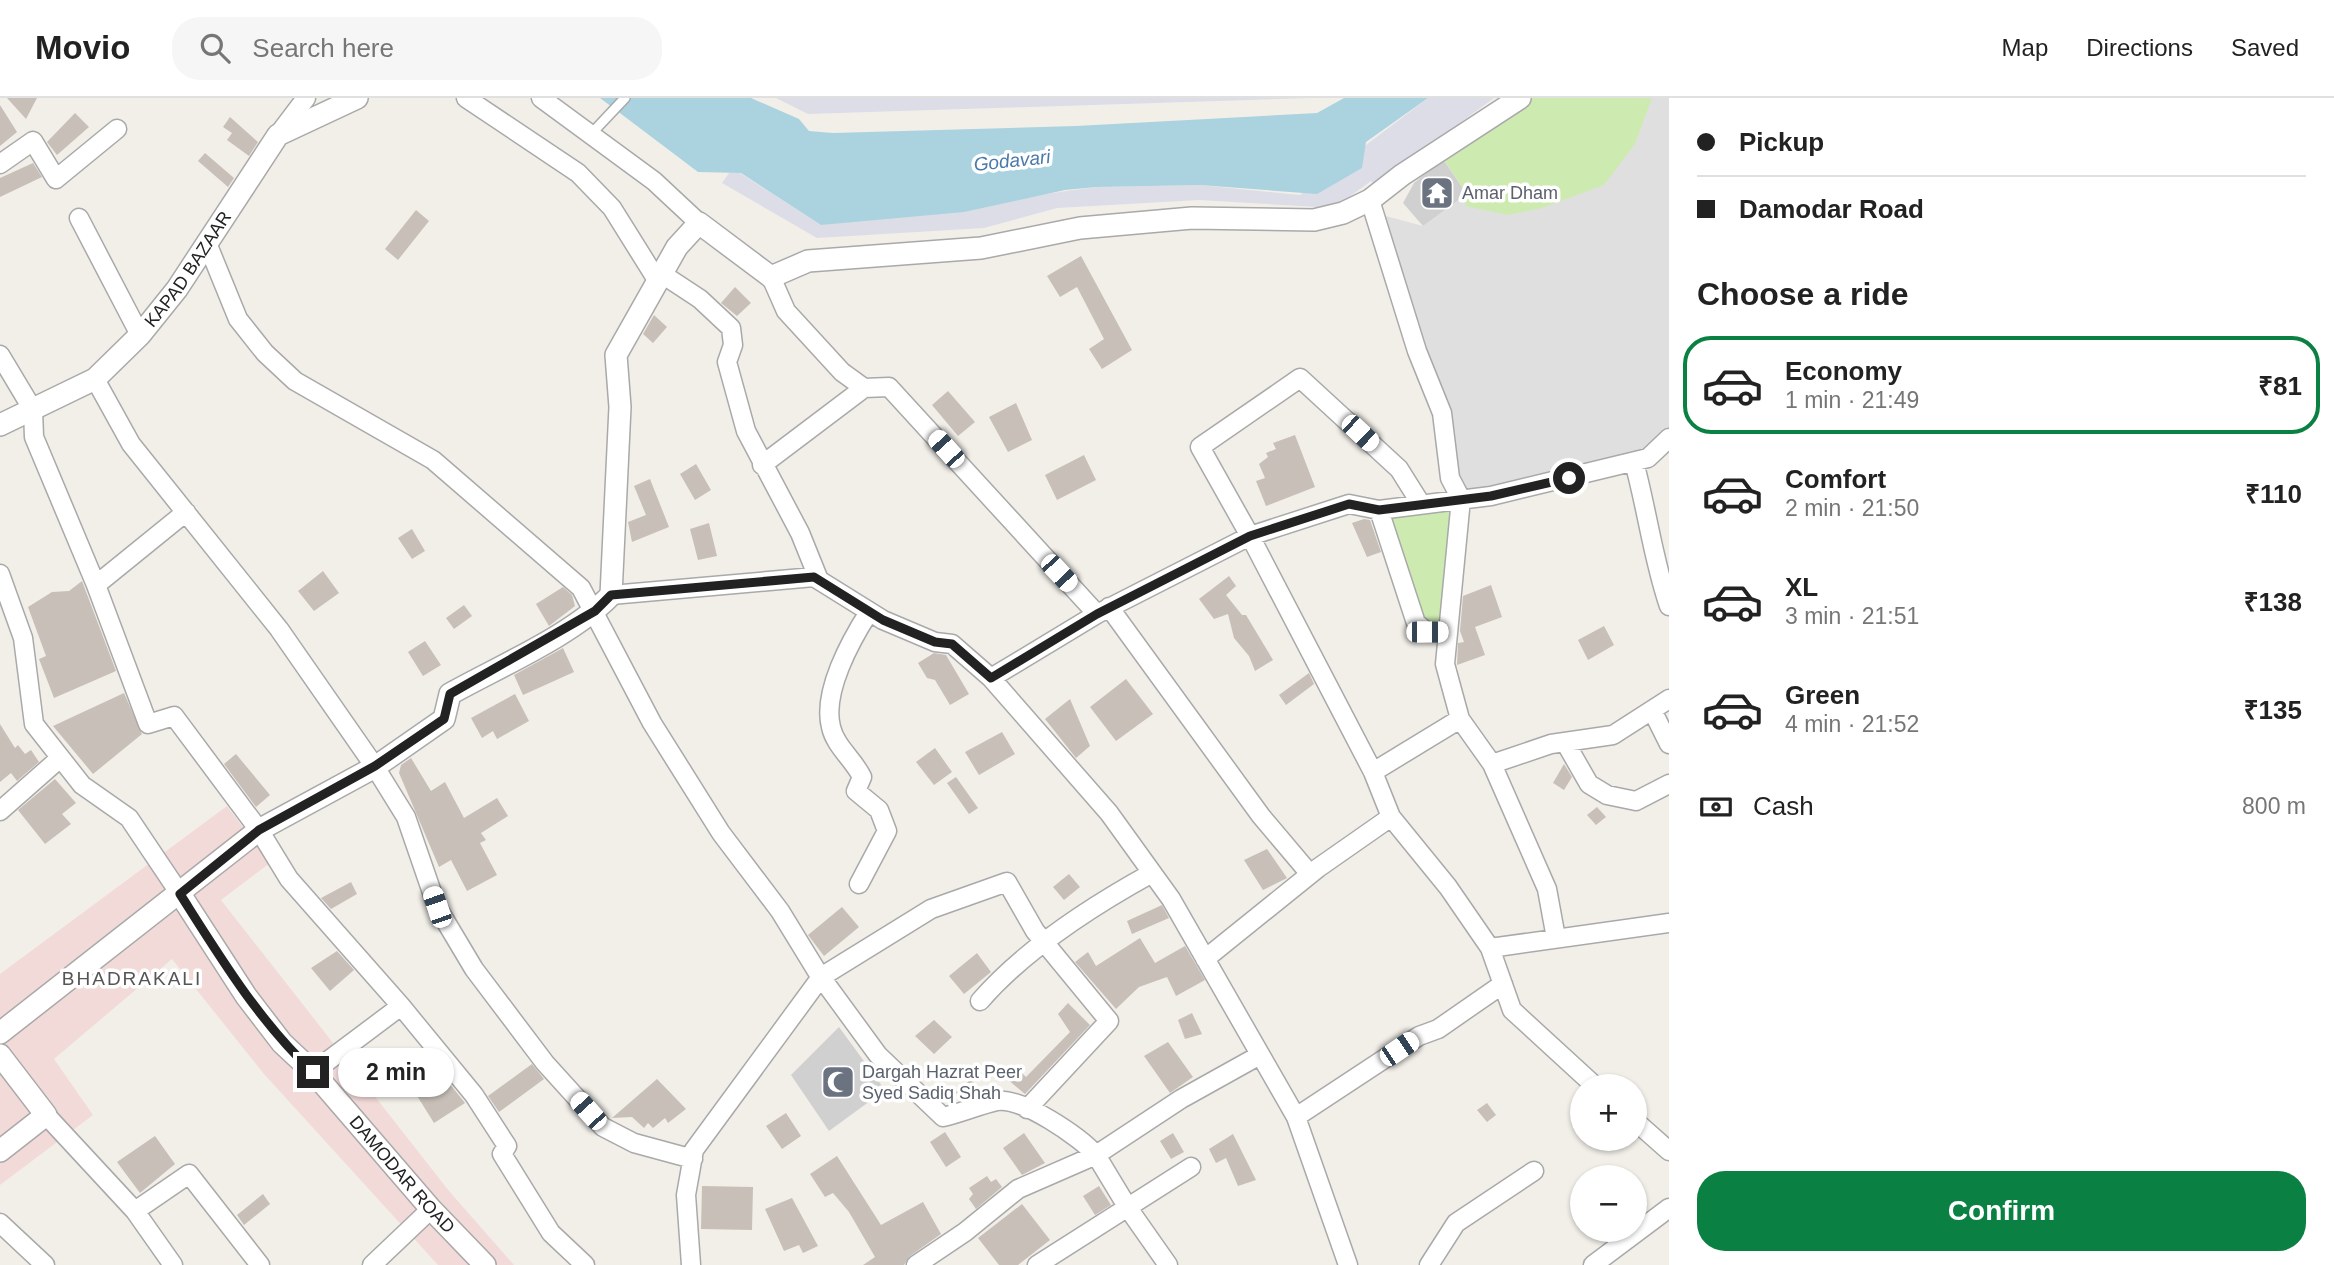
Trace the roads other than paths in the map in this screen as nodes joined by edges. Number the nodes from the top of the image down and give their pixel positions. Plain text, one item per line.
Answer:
1 (306, 98) edge
2 (358, 98) edge
3 (466, 98) edge
4 (541, 98) edge
5 (625, 98) edge
6 (1520, 98) edge
7 (117, 129) dead end
8 (592, 133) junction
9 (278, 135) junction
10 (0, 164) edge
11 (1370, 200) junction
12 (79, 218) dead end
13 (699, 223) junction
14 (207, 243) junction
15 (659, 277) junction
16 (771, 277) junction
17 (140, 335) junction
18 (0, 355) edge
19 (95, 379) junction
20 (864, 388) junction
21 (33, 410) junction
22 (0, 425) edge
23 (1669, 438) edge
24 (1634, 462) junction
25 (762, 465) junction
26 (1461, 499) junction
27 (1421, 504) junction
28 (1379, 510) junction
29 (186, 512) junction
30 (1250, 536) junction
31 (1664, 569) edge
32 (0, 574) edge
33 (819, 580) junction
34 (96, 585) junction
35 (611, 595) junction
36 (1669, 606) edge
37 (1103, 610) junction
38 (595, 611) junction
39 (869, 612) junction
40 (1447, 632) junction
41 (991, 678) junction
42 (1669, 699) edge
43 (1652, 710) junction
44 (1460, 719) junction
45 (1565, 742) junction
46 (1669, 744) edge
47 (59, 759) junction
48 (1492, 764) junction
49 (375, 766) junction
50 (1373, 772) junction
51 (1669, 784) edge
52 (0, 811) edge
53 (1391, 817) junction
54 (259, 830) junction
55 (1152, 873) junction
56 (1310, 874) junction
57 (859, 884) dead end
58 (180, 894) junction
59 (1669, 923) edge
60 (1556, 938) junction
61 (1045, 943) junction
62 (1490, 948) junction
63 (1205, 960) junction
64 (821, 977) junction
65 (1503, 984) junction
66 (980, 1001) dead end
67 (401, 1006) junction
68 (0, 1033) edge
69 (0, 1055) edge
70 (1260, 1055) junction
71 (313, 1072) junction
72 (1582, 1074) edge
73 (1027, 1109) junction
74 (46, 1115) junction
75 (1296, 1117) junction
76 (1647, 1132) edge
77 (0, 1151) edge
78 (1669, 1151) edge
79 (1097, 1155) junction
80 (693, 1159) junction
81 (1191, 1167) dead end
82 (1534, 1171) dead end
83 (1128, 1208) junction
84 (1669, 1208) edge
85 (431, 1209) junction
86 (135, 1211) junction
87 (0, 1223) edge
88 (1054, 1261) edge
89 (45, 1265) edge
90 (173, 1265) edge
91 (260, 1265) edge
92 (372, 1265) edge
93 (485, 1265) edge
94 (585, 1265) edge
95 (691, 1265) edge
96 (916, 1265) edge
97 (1037, 1265) edge
98 (1168, 1265) edge
99 (1348, 1265) edge
100 (1429, 1265) edge
101 (1593, 1265) edge

1 - 9 street
2 - 9 street
3 - 15 street
4 - 8 street
5 - 8 lane
6 - 11 street
7 - 10 street
8 - 13 street
9 - 14 street, KAPAD BAZAAR
11 - 16 street
11 - 26 street
12 - 17 street
13 - 15 street
13 - 16 street
14 - 17 street, KAPAD BAZAAR
14 - 38 street
15 - 25 street
15 - 35 street
16 - 20 street
17 - 19 street, KAPAD BAZAAR
18 - 21 street
19 - 21 street, KAPAD BAZAAR
19 - 29 street
20 - 25 street
20 - 37 street
21 - 22 street, KAPAD BAZAAR
21 - 34 street
23 - 24 street
24 - 26 street
24 - 31 street
25 - 33 street
26 - 27 street
26 - 40 street
27 - 28 street
27 - 30 street
28 - 30 street
28 - 40 street
29 - 34 street
29 - 49 street
30 - 37 street
30 - 50 street
31 - 36 street
32 - 47 street
33 - 35 street
33 - 39 street
34 - 54 street
35 - 38 street
37 - 41 street
37 - 56 street
38 - 49 street
38 - 64 street
39 - 41 street
39 - 57 street
40 - 44 street
41 - 55 street
42 - 43 street
43 - 45 street
43 - 46 street
44 - 48 street
44 - 50 street
45 - 48 street
45 - 51 street
47 - 52 street
47 - 58 street
48 - 60 street
49 - 54 street
49 - 80 street
50 - 53 street
53 - 56 street
53 - 62 street
54 - 58 street
54 - 67 street
55 - 61 street
55 - 63 street
56 - 63 street
58 - 68 street
58 - 71 street, DAMODAR ROAD
59 - 60 street
60 - 62 street
61 - 64 street
61 - 66 street
61 - 73 street
62 - 65 street
63 - 70 street
64 - 73 street
64 - 80 street
65 - 72 street
65 - 75 street
67 - 71 street
67 - 94 street
69 - 74 street
70 - 75 street
70 - 79 street
71 - 85 street, DAMODAR ROAD
73 - 79 street
74 - 77 street
74 - 86 street
75 - 99 street
76 - 78 street
79 - 83 street
79 - 96 street
80 - 95 street
81 - 83 street
82 - 100 street
83 - 88 street
83 - 98 street
84 - 101 street
85 - 92 street
85 - 93 street, DAMODAR ROAD
86 - 90 street
86 - 91 street
87 - 89 street
88 - 97 street

